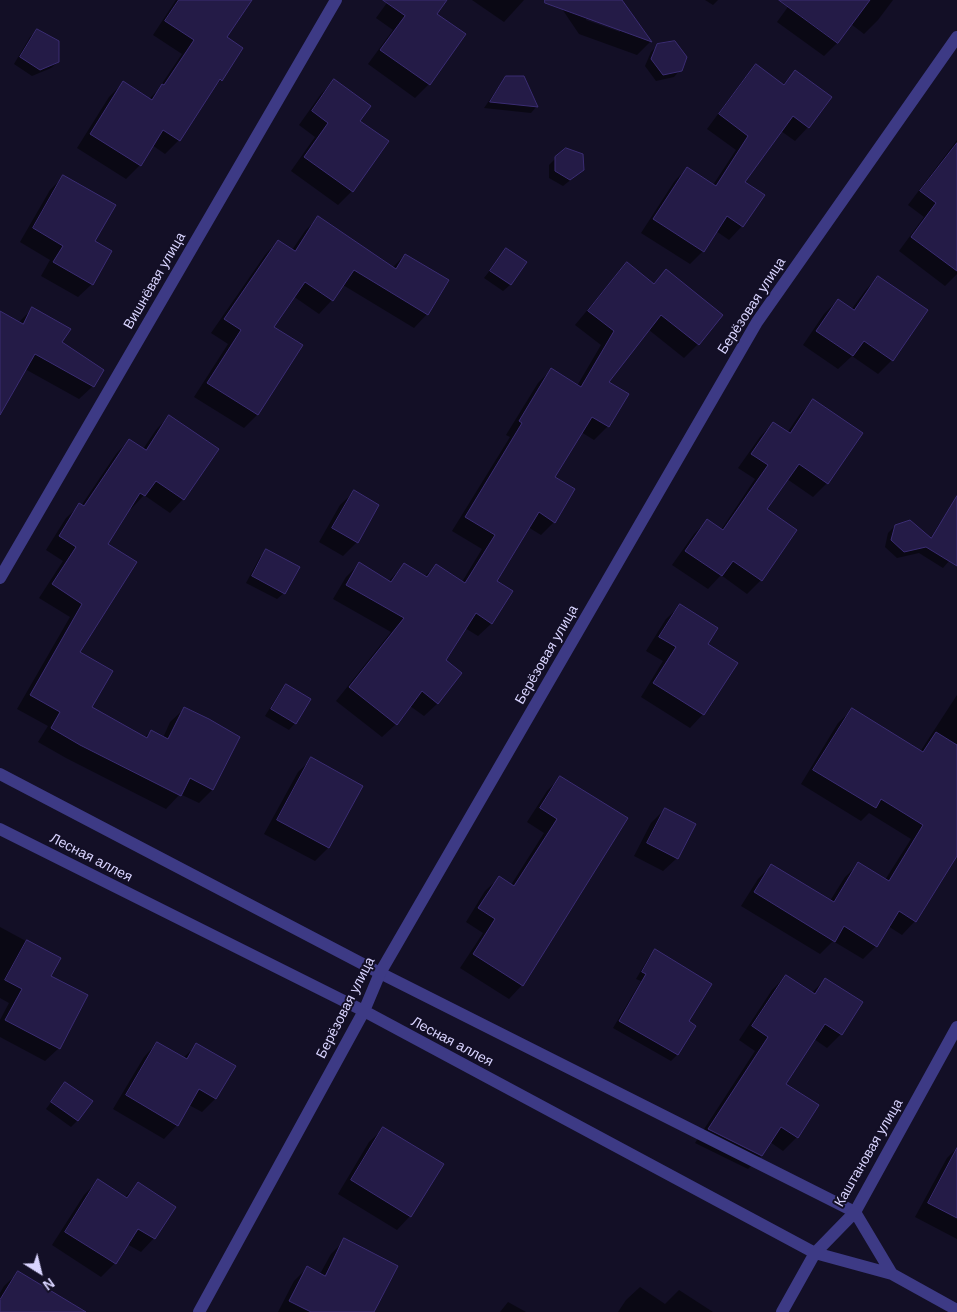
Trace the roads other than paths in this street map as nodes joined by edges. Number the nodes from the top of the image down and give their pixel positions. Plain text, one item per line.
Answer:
1 (336, 0) edge
2 (957, 37) edge
3 (0, 578) edge
4 (0, 774) edge
5 (0, 829) edge
6 (380, 974) junction
7 (364, 1012) junction
8 (957, 1027) edge
9 (855, 1212) junction
10 (815, 1253) junction
11 (892, 1274) junction
12 (957, 1310) edge
13 (199, 1312) edge
14 (782, 1312) edge

1 - 3 street, Вишнёвая улица
2 - 6 street, Берёзовая улица
4 - 6 street
5 - 7 street, Лесная аллея
6 - 7 street, Берёзовая улица
6 - 9 street
7 - 10 street, Лесная аллея
7 - 13 street, Берёзовая улица
8 - 9 street, Каштановая улица
9 - 10 street, Каштановая улица
9 - 11 street
10 - 11 street, Лесная аллея
10 - 14 street, Каштановая улица
11 - 12 street, Лесная аллея

